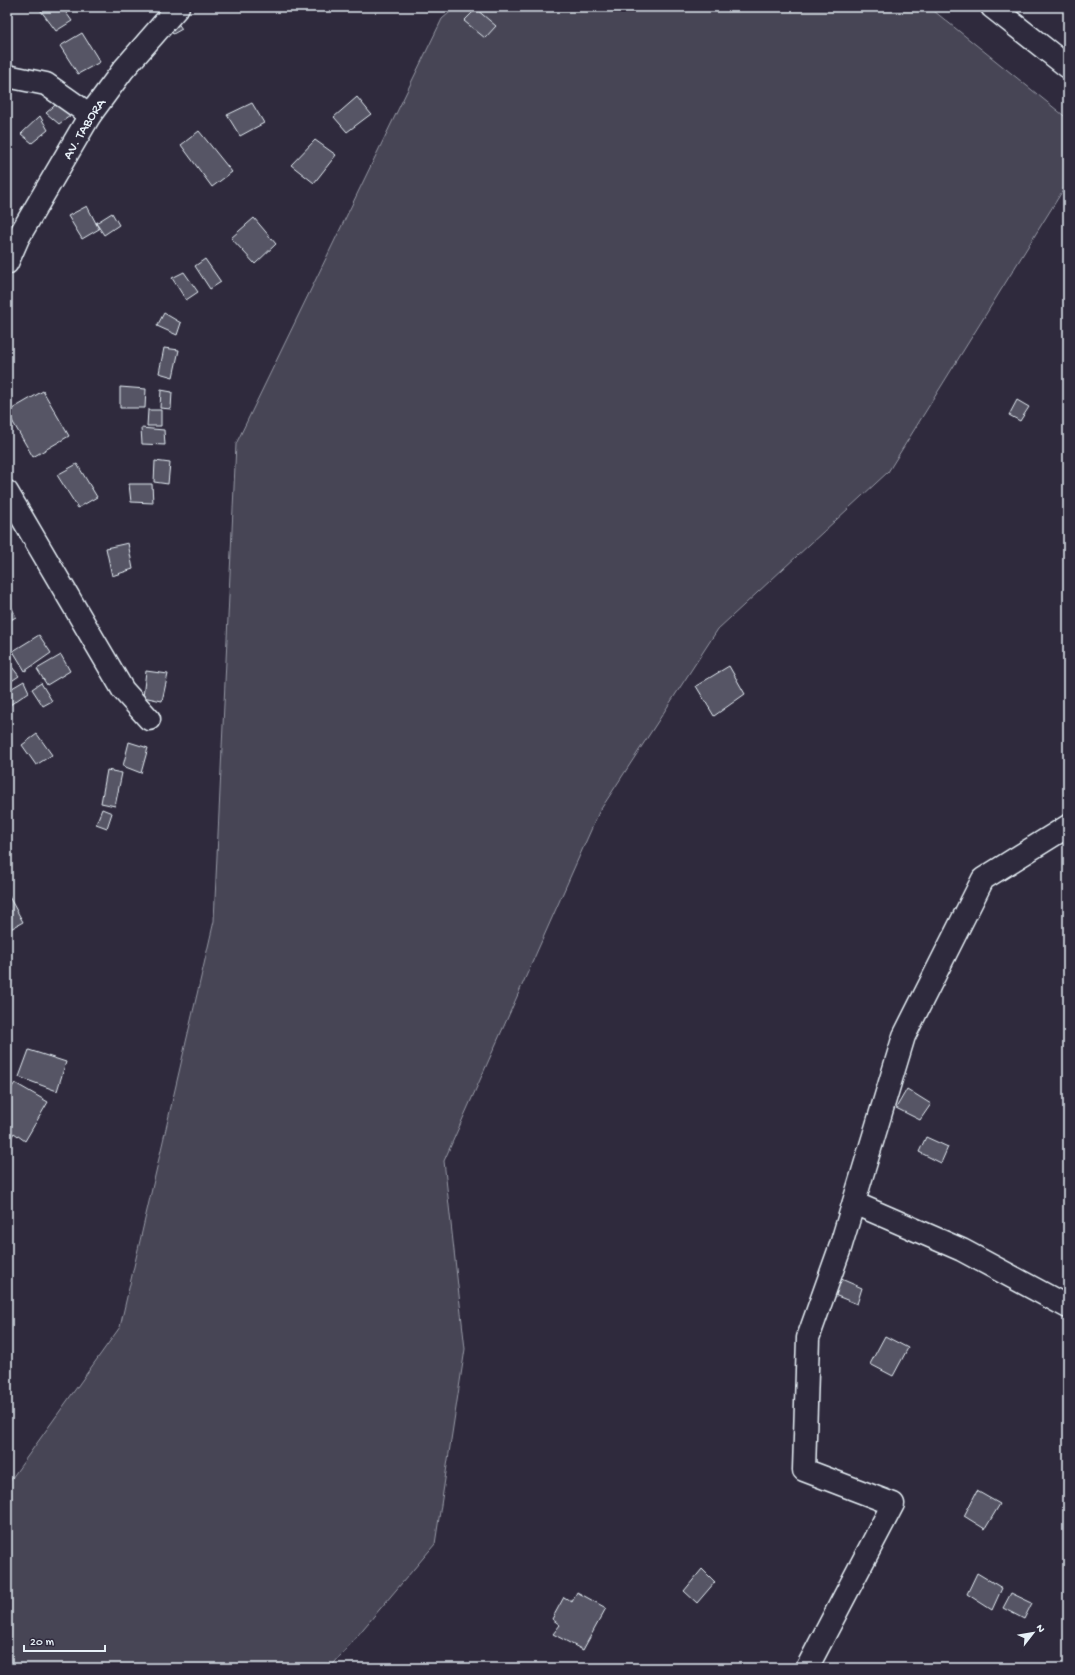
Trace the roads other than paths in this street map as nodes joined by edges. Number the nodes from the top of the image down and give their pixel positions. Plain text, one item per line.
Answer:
1 (178, 7) edge
2 (992, 7) edge
3 (1068, 67) edge
4 (7, 76) edge
5 (90, 115) junction
6 (7, 263) edge
7 (7, 492) edge
8 (149, 719) dead end
9 (1068, 826) edge
10 (854, 1203) junction
11 (1068, 1308) edge
12 (807, 1668) edge

1 - 5 street, AV. TABORA
2 - 3 street
4 - 5 street
5 - 6 street, AV. TABORA
7 - 8 street
9 - 10 street
10 - 11 street
10 - 12 street

